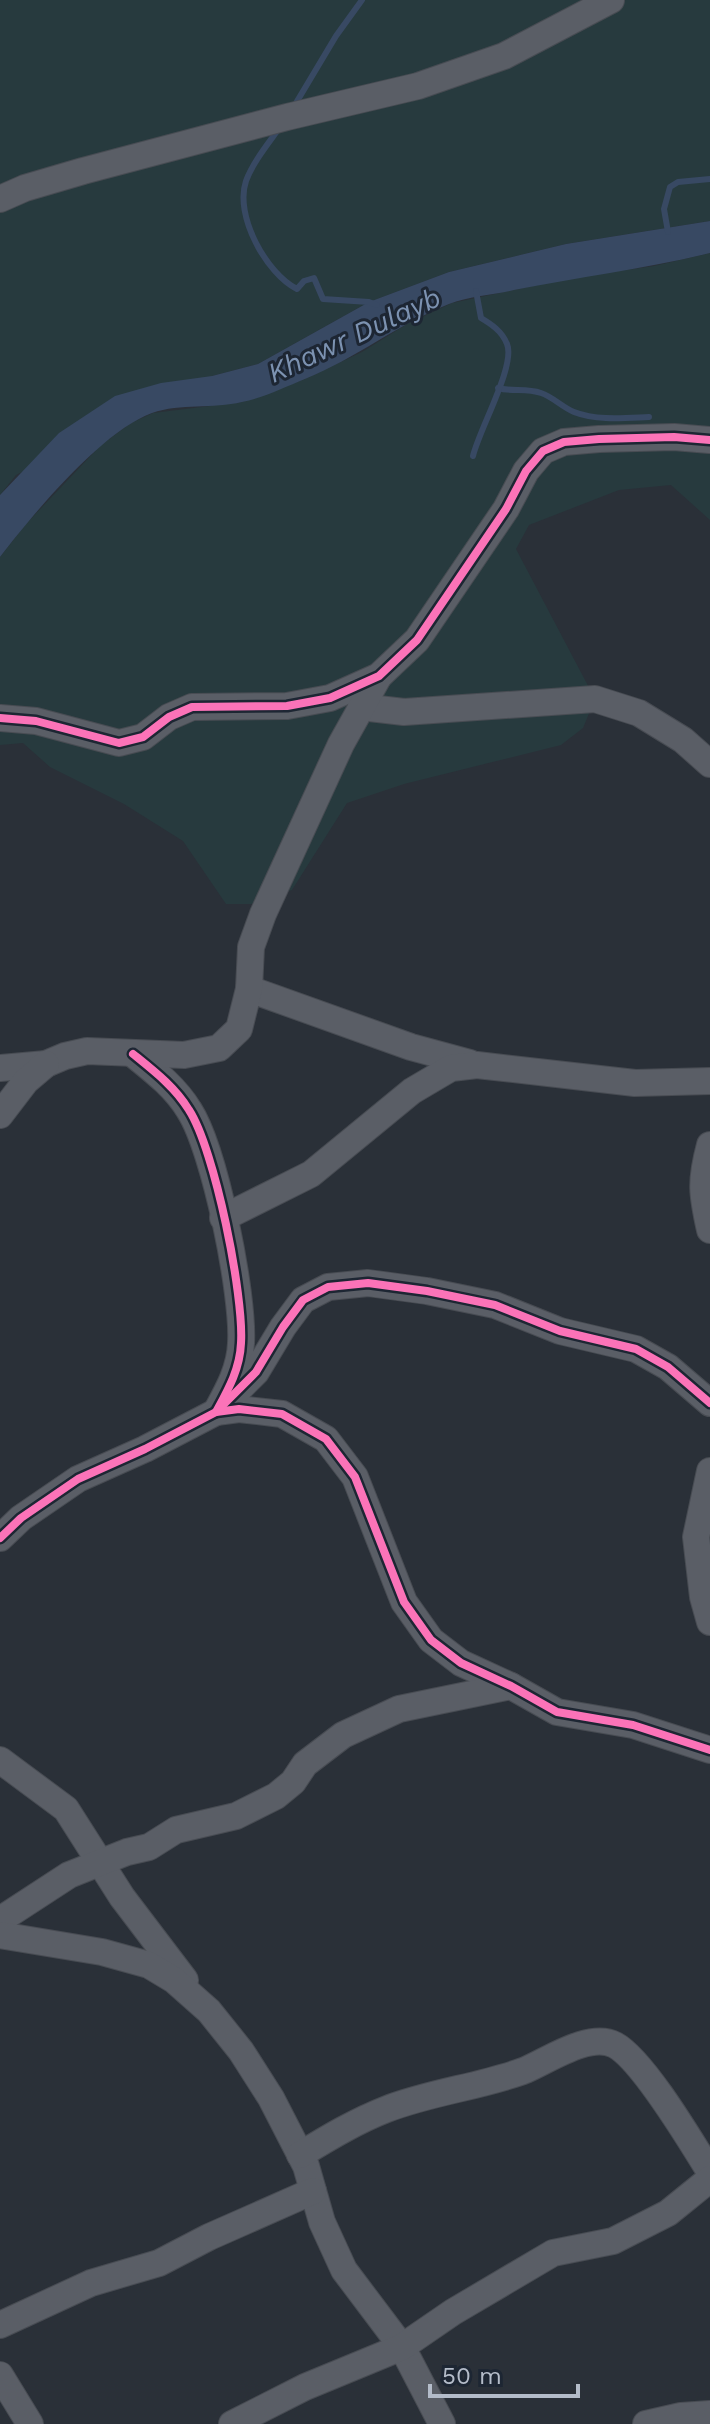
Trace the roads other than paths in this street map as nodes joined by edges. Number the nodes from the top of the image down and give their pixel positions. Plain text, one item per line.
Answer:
1 (611, 0) edge
2 (0, 199) edge
3 (710, 440) edge
4 (379, 676) junction
5 (361, 707) junction
6 (0, 718) edge
7 (710, 764) edge
8 (249, 989) junction
9 (133, 1054) junction
10 (46, 1064) junction
11 (477, 1065) junction
12 (0, 1068) edge
13 (710, 1081) edge
14 (0, 1115) edge
15 (710, 1145) edge
16 (223, 1218) junction
17 (710, 1230) edge
18 (710, 1403) edge
19 (216, 1412) junction
20 (710, 1471) edge
21 (4, 1530) edge
22 (710, 1622) edge
23 (511, 1686) junction
24 (710, 1750) edge
25 (0, 1760) edge
26 (98, 1863) junction
27 (0, 1920) edge
28 (0, 1935) edge
29 (209, 2011) junction
30 (300, 2155) junction
31 (710, 2172) edge
32 (710, 2179) edge
33 (313, 2191) junction
34 (0, 2325) edge
35 (402, 2347) junction
36 (0, 2375) edge
37 (0, 2412) edge
38 (710, 2414) edge
39 (21, 2424) edge
40 (30, 2424) edge
41 (232, 2424) edge
42 (442, 2424) edge
43 (646, 2424) edge

1 - 2 street
3 - 4 street
4 - 5 street
4 - 6 street
5 - 7 street
5 - 8 street
8 - 9 street
8 - 11 street
9 - 10 street
9 - 16 street
10 - 12 street
10 - 14 street
11 - 13 street
11 - 16 street
15 - 17 street
16 - 19 street
18 - 19 street
19 - 21 street
19 - 23 street
20 - 22 street
23 - 24 street
23 - 26 street
25 - 26 street
26 - 27 street
26 - 29 street
28 - 29 street
29 - 30 street
30 - 31 street
30 - 33 street
32 - 35 street
33 - 34 street
33 - 35 street
35 - 41 street
35 - 42 street
36 - 40 street
37 - 39 street
38 - 43 street

